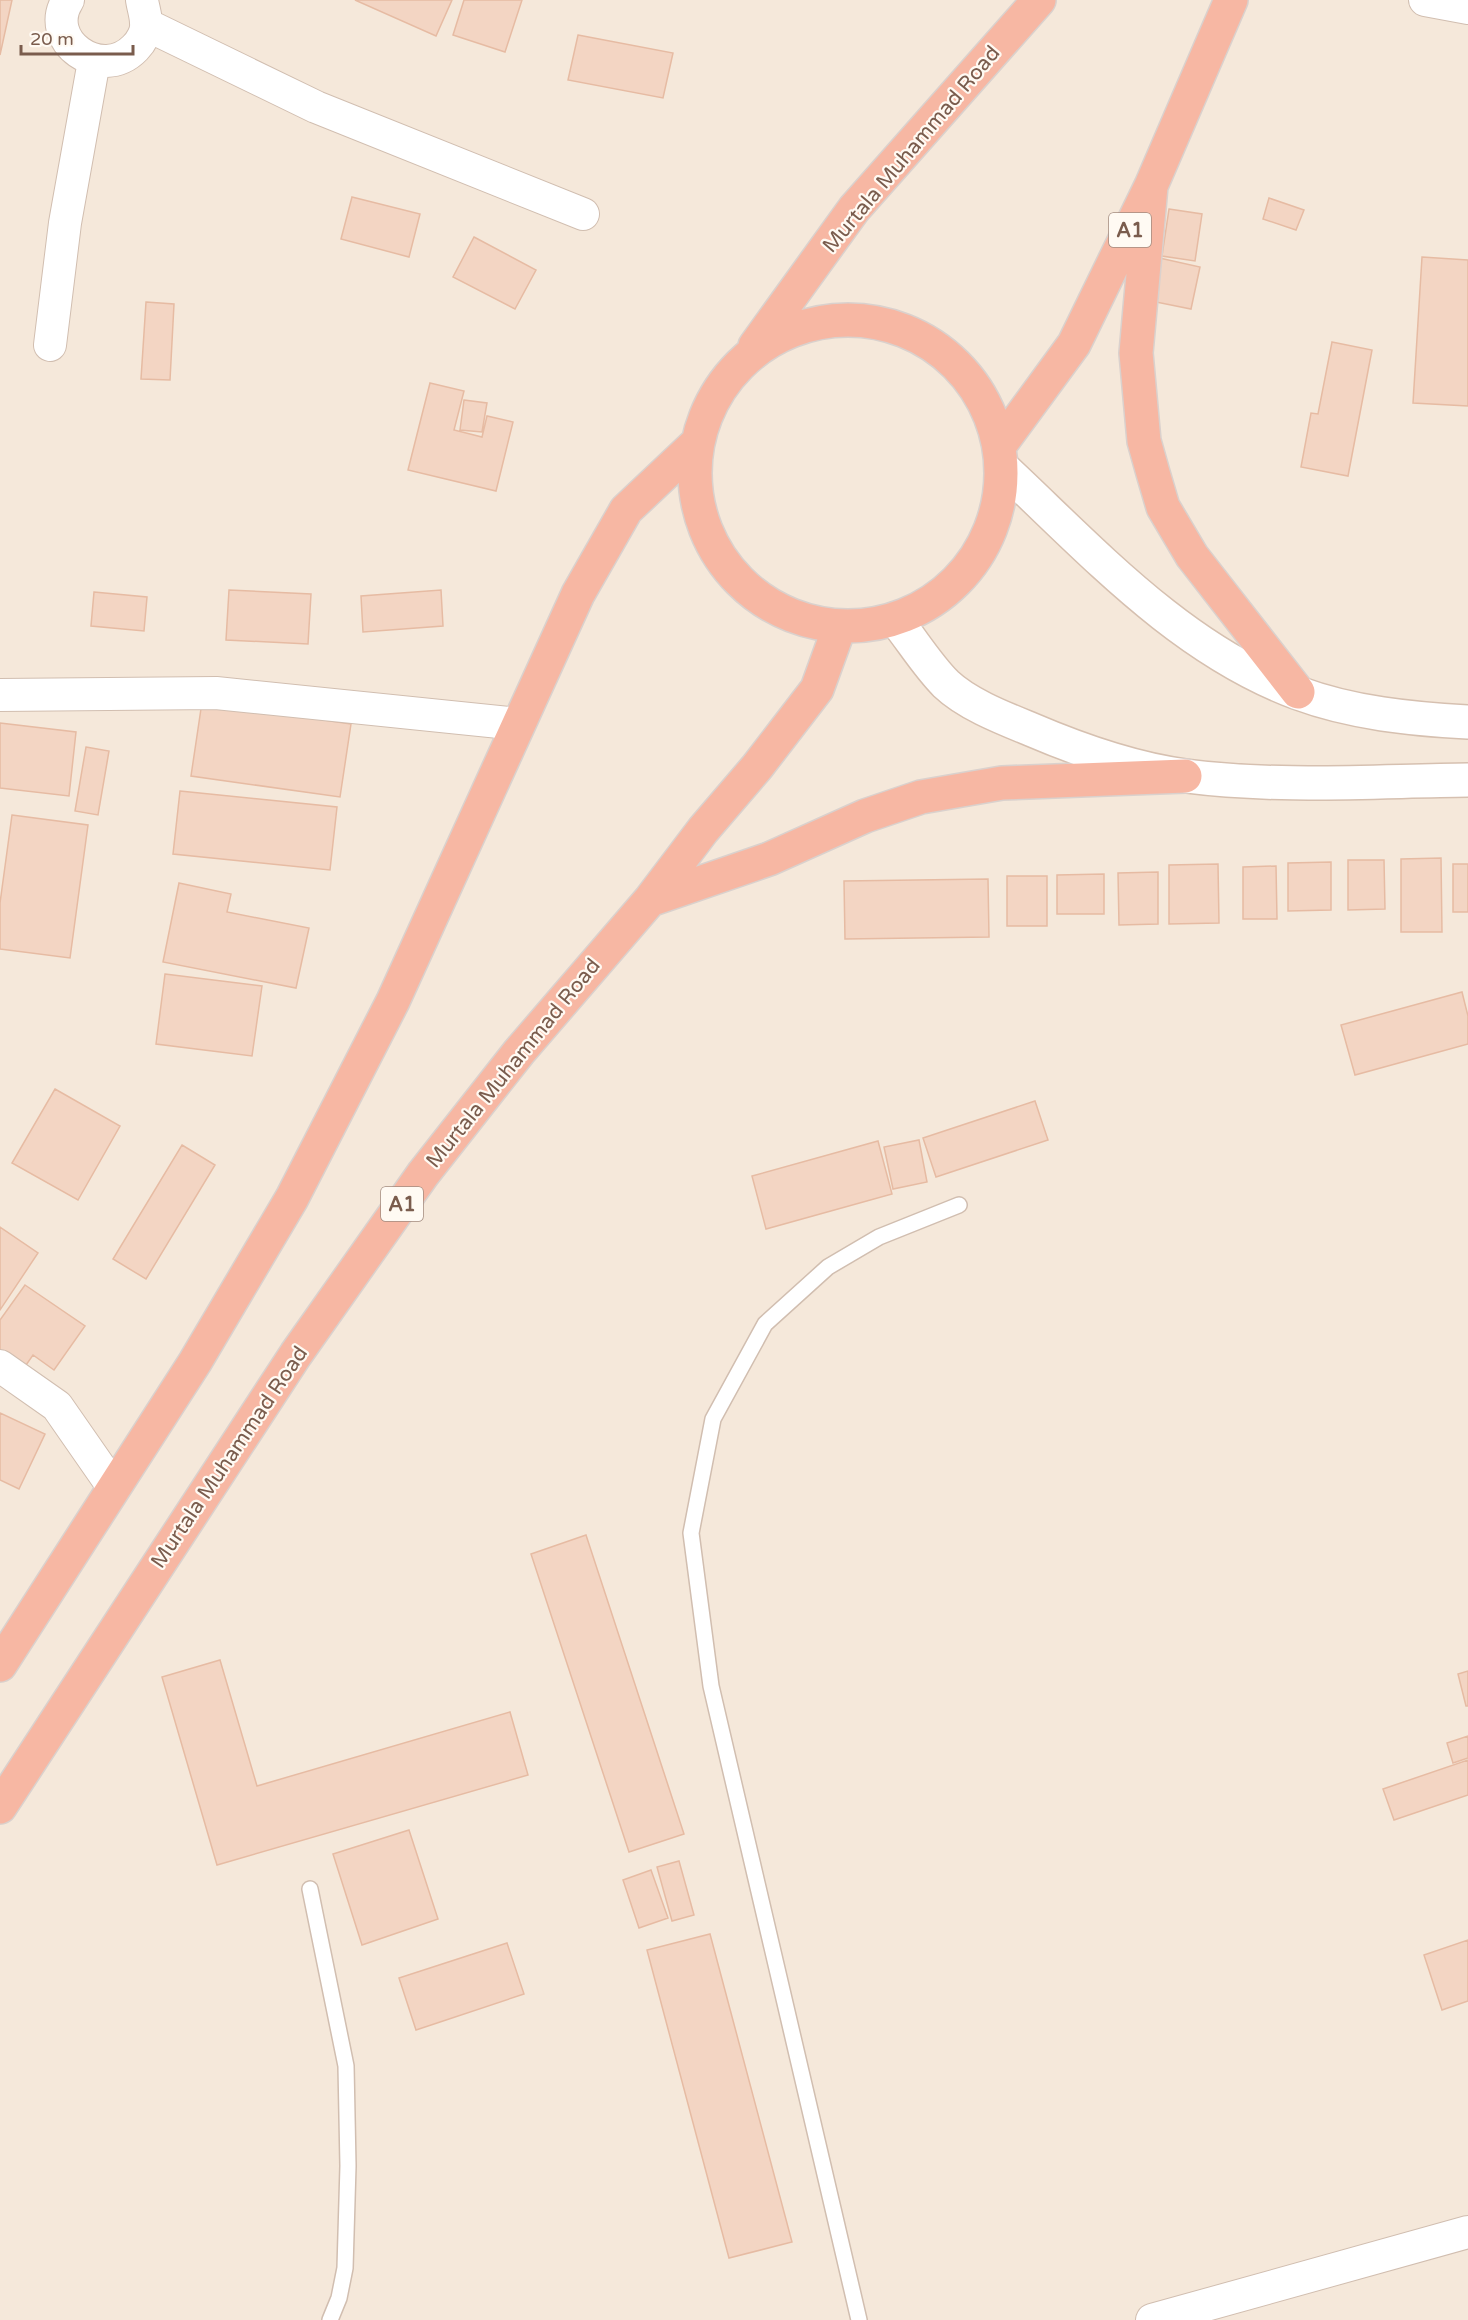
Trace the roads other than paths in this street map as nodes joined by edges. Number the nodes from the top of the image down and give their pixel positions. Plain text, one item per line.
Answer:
1 (68, 0) edge
2 (1039, 0) edge
3 (1232, 0) edge
4 (1425, 0) edge
5 (1468, 8) edge
6 (144, 12) edge
7 (94, 61) junction
8 (1151, 186) junction
9 (583, 214) dead end
10 (50, 345) dead end
11 (745, 358) junction
12 (696, 444) junction
13 (1001, 457) junction
14 (895, 619) junction
15 (838, 631) junction
16 (1298, 692) junction
17 (0, 695) edge
18 (1468, 722) edge
19 (518, 724) junction
20 (1185, 776) junction
21 (1468, 780) edge
22 (650, 900) junction
23 (959, 1205) dead end
24 (0, 1366) edge
25 (114, 1488) junction
26 (0, 1665) edge
27 (0, 1807) edge
28 (310, 1889) dead end
29 (1468, 2232) edge
30 (330, 2320) edge
31 (859, 2320) edge
32 (1152, 2320) edge

1 - 7 street
2 - 11 highway, Murtala Muhammad Road
3 - 8 highway, A1
4 - 5 street
6 - 7 street
6 - 9 street
7 - 10 street
8 - 13 highway, A1
8 - 16 highway
11 - 12 highway, Murtala Muhammad Road
11 - 13 highway
12 - 15 highway
12 - 19 highway
13 - 14 highway
13 - 16 street
14 - 15 highway
14 - 20 street
15 - 22 highway, Murtala Muhammad Road / A1
16 - 18 street
17 - 19 street
19 - 25 highway
20 - 21 street
20 - 22 highway
22 - 27 highway, Murtala Muhammad Road / A1
23 - 31 lane
24 - 25 street
25 - 26 highway
28 - 30 lane
29 - 32 street

